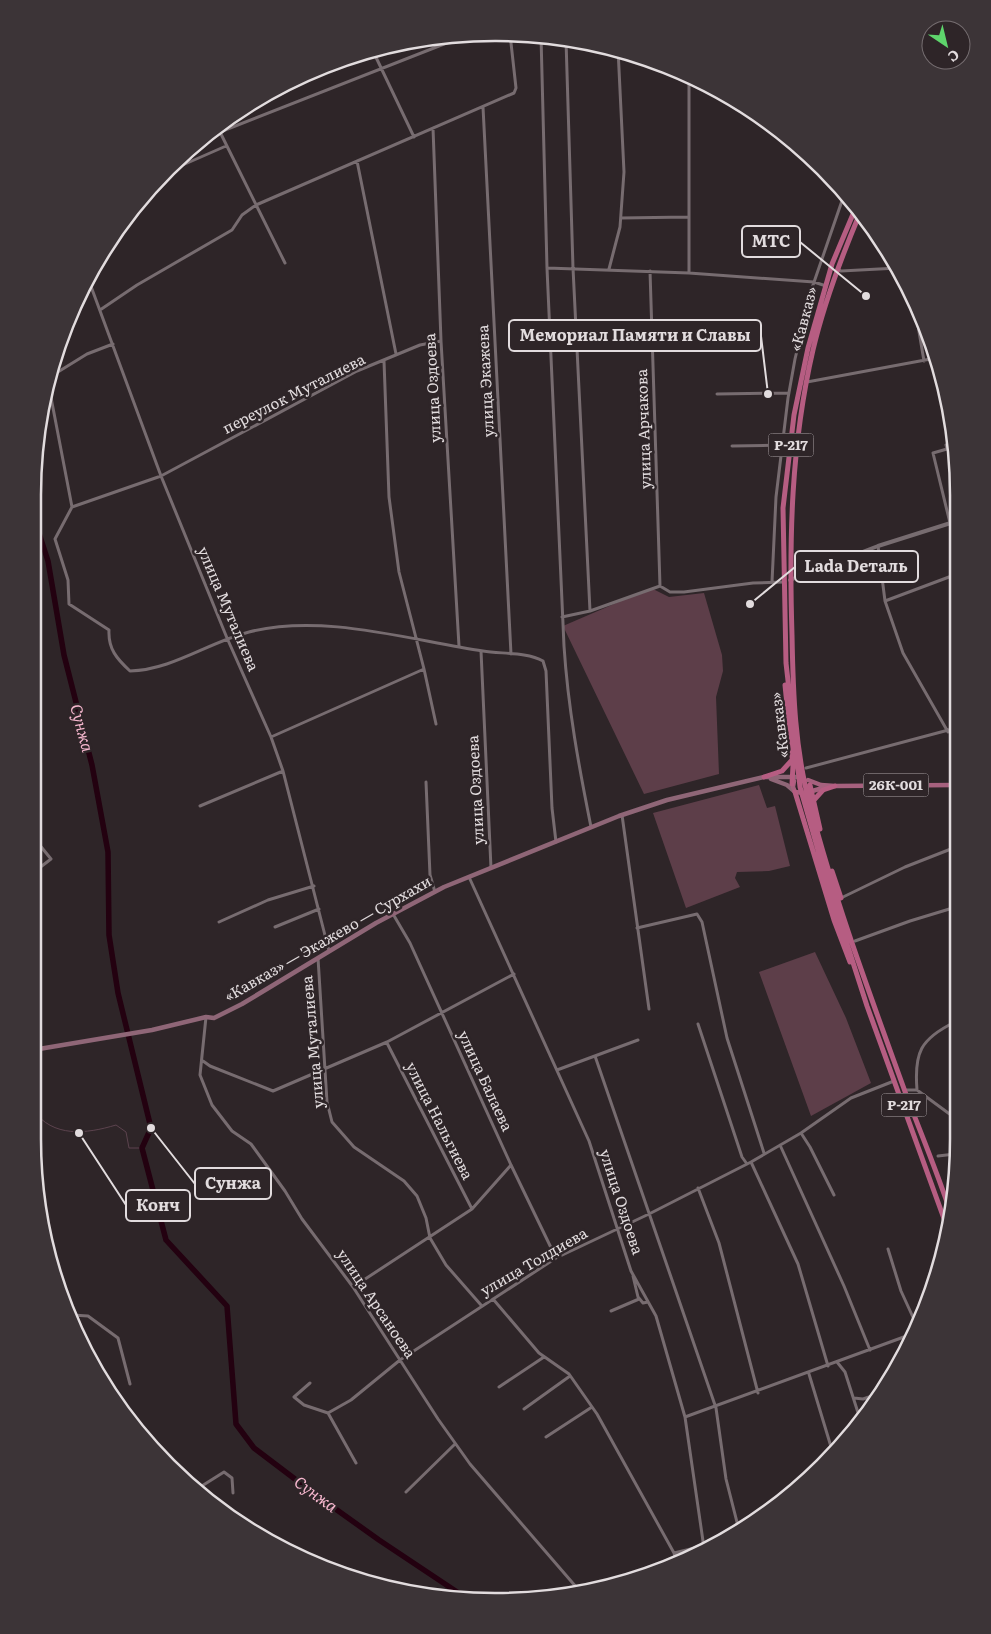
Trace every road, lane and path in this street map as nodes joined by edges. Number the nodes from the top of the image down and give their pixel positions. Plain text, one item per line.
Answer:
1 (512, 42) edge
2 (443, 44) edge
3 (542, 44) edge
4 (566, 47) edge
5 (376, 58) edge
6 (618, 59) edge
7 (381, 68) junction
8 (689, 85) edge
9 (483, 106) junction
10 (433, 128) junction
11 (227, 129) edge
12 (221, 134) edge
13 (414, 136) junction
14 (226, 146) junction
15 (357, 161) junction
16 (187, 162) edge
17 (842, 202) edge
18 (256, 205) junction
19 (853, 215) edge
20 (688, 216) junction
21 (621, 218) junction
22 (857, 219) edge
23 (285, 263) dead end
24 (548, 268) junction
25 (572, 268) junction
26 (889, 268) edge
27 (837, 269) junction
28 (609, 270) junction
29 (650, 271) junction
30 (689, 273) junction
31 (814, 282) junction
32 (826, 286) junction
33 (92, 288) edge
34 (100, 310) junction
35 (919, 332) edge
36 (442, 341) junction
37 (113, 344) junction
38 (396, 354) junction
39 (929, 360) edge
40 (384, 361) junction
41 (924, 361) junction
42 (59, 371) edge
43 (807, 382) junction
44 (789, 393) junction
45 (717, 394) dead end
46 (52, 400) edge
47 (784, 444) junction
48 (946, 444) dead end
49 (732, 446) dead end
50 (161, 476) junction
51 (72, 507) junction
52 (950, 523) joint
53 (878, 546) junction
54 (950, 577) edge
55 (787, 581) junction
56 (772, 582) junction
57 (660, 586) junction
58 (886, 601) junction
59 (590, 610) junction
60 (562, 617) junction
61 (227, 638) junction
62 (416, 640) junction
63 (460, 646) junction
64 (481, 651) junction
65 (511, 654) junction
66 (786, 663) junction
67 (792, 664) junction
68 (424, 668) junction
69 (791, 692) junction
70 (436, 724) dead end
71 (948, 732) joint
72 (271, 737) junction
73 (793, 759) junction
74 (806, 768) junction
75 (283, 771) junction
76 (792, 776) junction
77 (764, 777) junction
78 (800, 777) junction
79 (426, 782) dead end
80 (792, 784) junction
81 (950, 785) edge
82 (809, 786) junction
83 (835, 786) junction
84 (795, 792) junction
85 (814, 800) junction
86 (200, 806) dead end
87 (622, 815) junction
88 (591, 827) junction
89 (556, 842) junction
90 (41, 847) edge
91 (950, 849) edge
92 (41, 866) edge
93 (491, 868) junction
94 (469, 877) junction
95 (314, 886) junction
96 (435, 892) junction
97 (841, 899) junction
98 (319, 909) junction
99 (950, 909) edge
100 (393, 914) junction
101 (219, 922) dead end
102 (275, 927) dead end
103 (637, 928) junction
104 (845, 929) junction
105 (855, 941) junction
106 (330, 951) junction
107 (318, 957) junction
108 (514, 974) junction
109 (860, 983) junction
110 (867, 987) junction
111 (649, 1009) dead end
112 (442, 1014) junction
113 (206, 1017) junction
114 (698, 1024) dead end
115 (950, 1025) edge
116 (638, 1040) dead end
117 (387, 1042) junction
118 (41, 1049) edge
119 (595, 1056) junction
120 (203, 1061) junction
121 (325, 1070) junction
122 (557, 1070) junction
123 (895, 1080) junction
124 (905, 1090) junction
125 (917, 1090) junction
126 (950, 1114) edge
127 (801, 1133) junction
128 (780, 1145) junction
129 (764, 1154) junction
130 (949, 1155) edge
131 (938, 1156) dead end
132 (749, 1163) junction
133 (511, 1165) junction
134 (698, 1188) junction
135 (834, 1195) dead end
136 (945, 1201) edge
137 (472, 1209) junction
138 (649, 1214) junction
139 (943, 1216) edge
140 (617, 1228) junction
141 (430, 1238) junction
142 (888, 1249) dead end
143 (556, 1258) junction
144 (631, 1271) junction
145 (353, 1286) junction
146 (493, 1299) junction
147 (639, 1299) junction
148 (648, 1302) junction
149 (481, 1305) junction
150 (611, 1311) dead end
151 (77, 1315) edge
152 (913, 1317) edge
153 (904, 1337) edge
154 (870, 1350) junction
155 (544, 1356) junction
156 (400, 1360) junction
157 (837, 1362) junction
158 (828, 1366) junction
159 (810, 1374) junction
160 (570, 1376) junction
161 (310, 1383) dead end
162 (130, 1384) dead end
163 (499, 1387) dead end
164 (758, 1392) junction
165 (869, 1397) edge
166 (854, 1398) junction
167 (592, 1407) junction
168 (716, 1408) junction
169 (524, 1409) dead end
170 (858, 1412) edge
171 (328, 1414) junction
172 (685, 1417) junction
173 (546, 1437) dead end
174 (455, 1444) junction
175 (831, 1445) edge
176 (356, 1463) dead end
177 (203, 1485) edge
178 (406, 1492) dead end
179 (234, 1493) dead end
180 (737, 1523) edge
181 (703, 1542) edge
182 (685, 1551) edge
183 (674, 1553) joint
184 (575, 1586) edge

1 - 9 street
2 - 7 street
3 - 24 street
4 - 25 street
5 - 7 street
6 - 21 street
7 - 11 street
7 - 13 street
8 - 20 street
9 - 10 street
9 - 65 street, улица Экажева
10 - 13 street
10 - 36 street, улица Оздоева
12 - 14 street
13 - 15 street
14 - 16 street
14 - 18 street
15 - 18 street
15 - 38 street
17 - 31 street
18 - 23 street
18 - 34 street
19 - 32 highway, «Кавказ» / Р-217
20 - 21 street
20 - 30 street
21 - 28 street
22 - 27 highway, «Кавказ» / Р-217
24 - 25 street
24 - 60 street
25 - 28 street
25 - 59 street
26 - 27 street
27 - 43 highway, «Кавказ» / Р-217
28 - 29 street
29 - 30 street
29 - 57 street, улица Арчакова
30 - 31 street
31 - 32 street
31 - 44 street
32 - 55 highway, «Кавказ» / Р-217
33 - 34 street, улица Муталиева
34 - 37 street, улица Муталиева
35 - 41 street
36 - 38 street, переулок Муталиева
36 - 63 street, улица Оздоева
37 - 42 street
37 - 50 street, улица Муталиева
38 - 40 street, переулок Муталиева
39 - 41 street
40 - 50 street, переулок Муталиева
40 - 62 street
41 - 43 street
43 - 55 highway, «Кавказ» / Р-217
44 - 45 street
44 - 47 street
46 - 51 street
47 - 49 street
47 - 56 street
48 - 52 street
50 - 51 street, переулок Муталиева
50 - 61 street, улица Муталиева
51 - 61 street
52 - 53 street
53 - 55 street
53 - 58 street
54 - 58 street
55 - 56 street
55 - 66 highway, «Кавказ» / Р-217
55 - 67 highway, «Кавказ» / Р-217
56 - 57 street
57 - 59 street
58 - 71 street
59 - 60 street
60 - 88 street
61 - 62 street
61 - 72 street, улица Муталиева
62 - 63 street
62 - 68 street
63 - 64 street
64 - 65 street
64 - 93 street, улица Оздоева
65 - 89 street
66 - 69 highway, «Кавказ» / Р-217
66 - 73 highway
67 - 69 highway, «Кавказ» / Р-217
67 - 74 highway, «Кавказ» / Р-217
68 - 70 street
68 - 72 street
69 - 104 highway, «Кавказ» / Р-217
71 - 74 street
72 - 75 street, улица Муталиева
73 - 76 highway
73 - 77 highway
74 - 82 highway, «Кавказ» / Р-217
75 - 86 street
75 - 95 street, улица Муталиева
76 - 77 main road, «Кавказ» — Экажево — Сурхахи
76 - 78 main road, «Кавказ» — Экажево — Сурхахи
76 - 80 highway
77 - 84 main road
77 - 87 main road, «Кавказ» — Экажево — Сурхахи
78 - 80 main road
78 - 82 main road
79 - 96 street
80 - 84 main road
81 - 83 main road, 26К-001
82 - 83 main road
82 - 83 main road
82 - 84 main road
82 - 85 highway, «Кавказ»
83 - 85 highway
84 - 109 highway
85 - 97 highway, Р-217
87 - 88 main road, «Кавказ» — Экажево — Сурхахи
87 - 103 street
88 - 89 main road, «Кавказ» — Экажево — Сурхахи
89 - 93 main road, «Кавказ» — Экажево — Сурхахи
90 - 92 street
91 - 97 street
93 - 94 main road, «Кавказ» — Экажево — Сурхахи
94 - 96 main road, «Кавказ» — Экажево — Сурхахи
94 - 108 street, улица Оздоева
95 - 98 street, улица Муталиева
95 - 101 street
96 - 100 main road, «Кавказ» — Экажево — Сурхахи
97 - 105 highway, Р-217
98 - 102 street
98 - 106 street, улица Муталиева
99 - 105 street
100 - 106 main road, «Кавказ» — Экажево — Сурхахи
100 - 112 street, улица Балаева
103 - 111 street
103 - 129 street
104 - 109 highway, «Кавказ» / Р-217
104 - 110 highway, «Кавказ» / Р-217
105 - 110 highway, Р-217
106 - 107 main road, «Кавказ» — Экажево — Сурхахи
107 - 113 main road, «Кавказ» — Экажево — Сурхахи
107 - 121 street, улица Муталиева
108 - 112 street
108 - 122 street, улица Оздоева
109 - 123 highway, «Кавказ» / Р-217
110 - 124 highway, «Кавказ» / Р-217
112 - 117 street
112 - 133 street, улица Балаева
113 - 118 main road, «Кавказ» — Экажево — Сурхахи
113 - 120 street, улица Арсаноева
114 - 132 street
115 - 125 street
116 - 119 street
117 - 121 street
117 - 137 street, улица Нальгиева
119 - 122 street
119 - 138 street
120 - 121 street
120 - 145 street, улица Арсаноева
121 - 141 street, улица Муталиева
122 - 140 street, улица Оздоева
123 - 127 street, улица Толдиева
123 - 139 highway, «Кавказ» / Р-217
124 - 125 street
124 - 136 highway, «Кавказ» / Р-217
125 - 126 street
127 - 128 street, улица Толдиева
127 - 135 street
128 - 129 street, улица Толдиева
128 - 154 street
129 - 132 street, улица Толдиева
130 - 131 street
132 - 134 street, улица Толдиева
132 - 158 street
133 - 137 street
133 - 143 street, улица Балаева
134 - 138 street, улица Толдиева
134 - 164 street
137 - 141 street
138 - 140 street, улица Толдиева
138 - 168 street
140 - 143 street, улица Толдиева
140 - 144 street, улица Оздоева
141 - 145 street
141 - 149 street, улица Муталиева
142 - 152 street
143 - 146 street, улица Толдиева
144 - 147 street
144 - 148 street, улица Оздоева
145 - 156 street, улица Арсаноева
146 - 149 street, улица Толдиева
146 - 155 street
147 - 148 street
147 - 150 street
148 - 172 street, улица Оздоева
149 - 156 street, улица Толдиева
151 - 162 street
153 - 154 street
154 - 157 street
155 - 160 street
155 - 163 street
156 - 171 street, улица Толдиева
156 - 174 street, улица Арсаноева
157 - 158 street
157 - 166 street
158 - 159 street
159 - 164 street
159 - 175 street
160 - 167 street
160 - 169 street
161 - 171 street
164 - 168 street
165 - 166 street
166 - 170 street
167 - 173 street
167 - 183 street
168 - 172 street
168 - 180 street
171 - 176 street
172 - 181 street, улица Оздоева
174 - 178 street
174 - 184 street, улица Арсаноева
177 - 179 street
182 - 183 street

